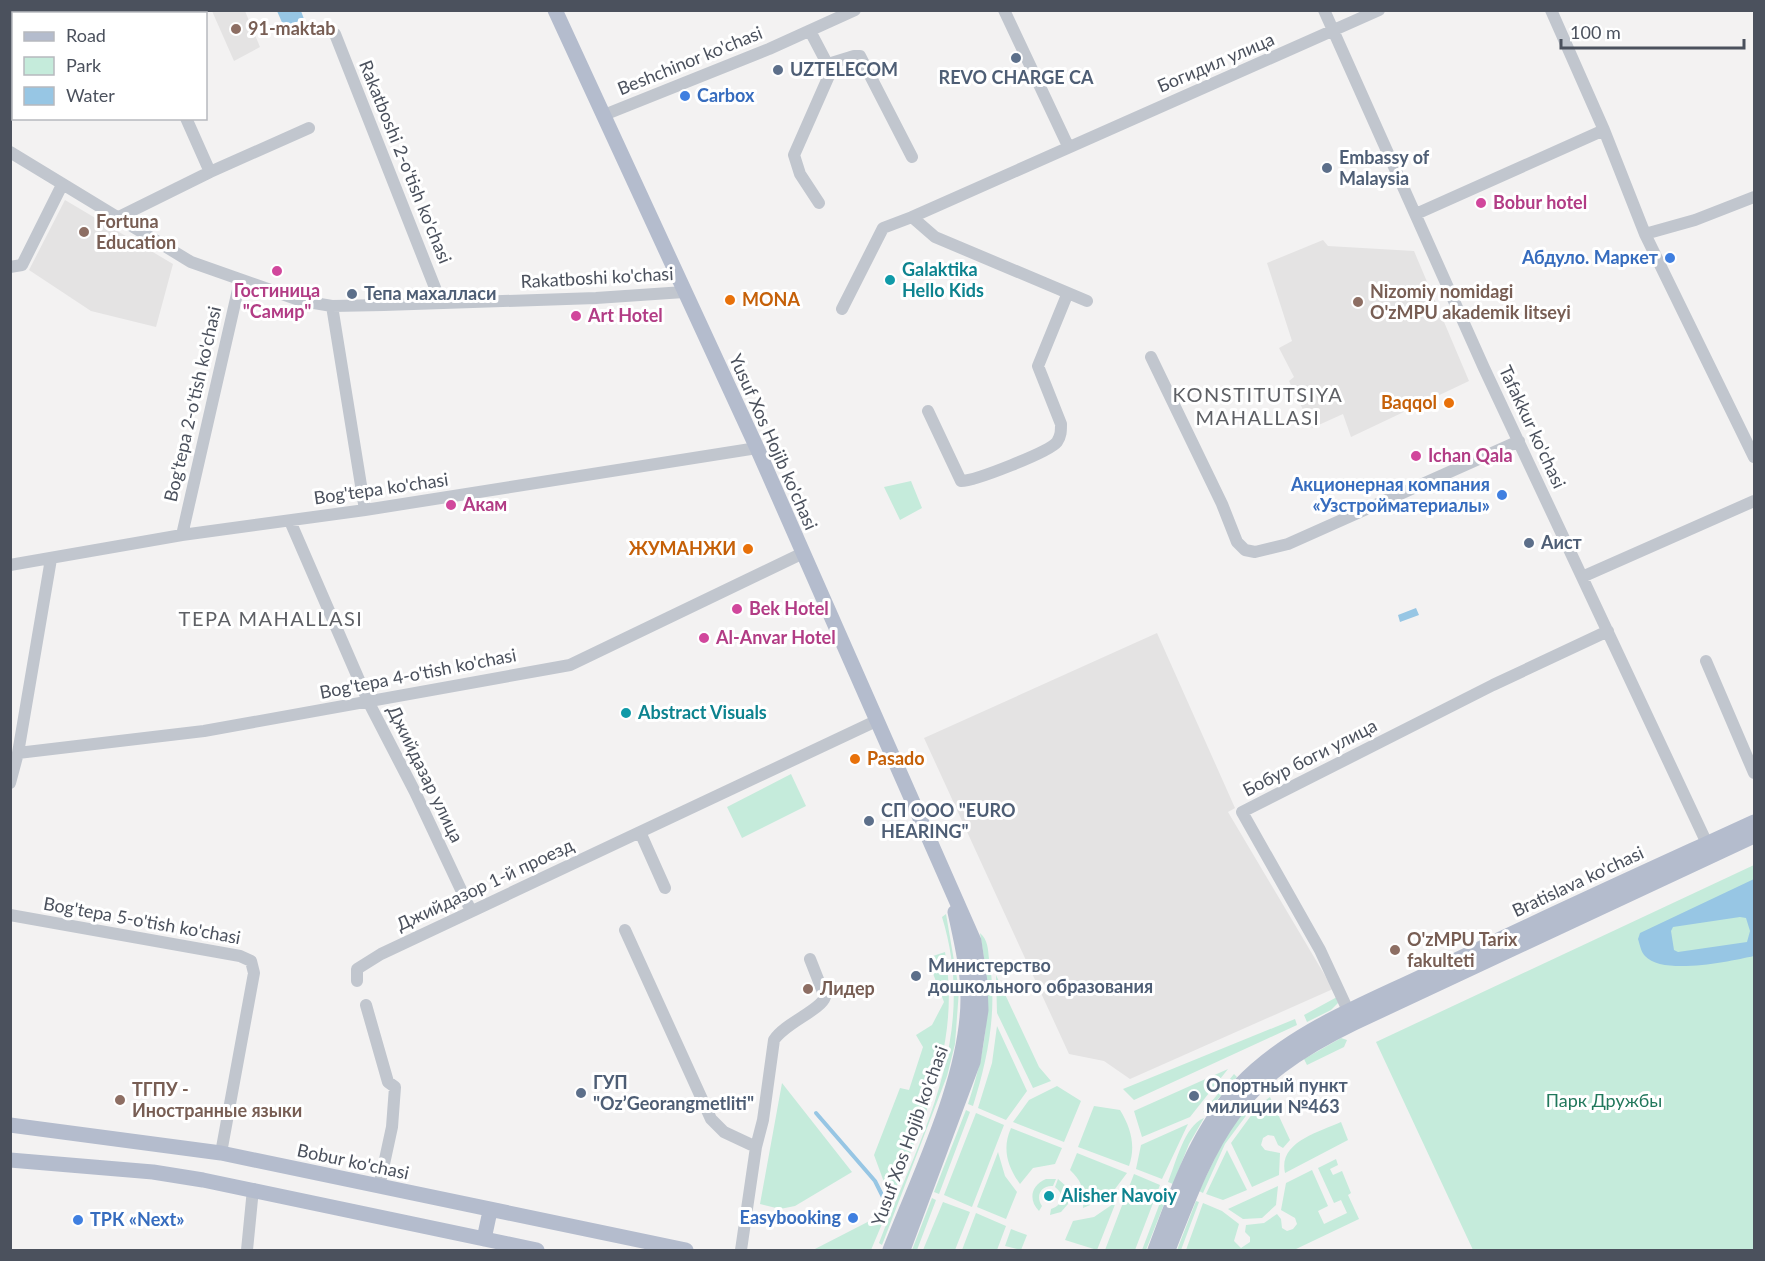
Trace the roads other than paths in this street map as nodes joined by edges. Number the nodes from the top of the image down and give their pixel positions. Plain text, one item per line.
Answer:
1 (555, 10) edge
2 (855, 10) edge
3 (1004, 10) edge
4 (1324, 10) edge
5 (1379, 10) edge
6 (1551, 10) edge
7 (810, 31) junction
8 (1334, 31) junction
9 (335, 34) dead end
10 (828, 64) junction
11 (604, 115) junction
12 (187, 120) edge
13 (309, 128) dead end
14 (1604, 130) junction
15 (1068, 146) junction
16 (10, 152) edge
17 (912, 157) dead end
18 (210, 172) junction
19 (62, 185) junction
20 (1755, 197) edge
21 (819, 203) dead end
22 (1416, 214) junction
23 (912, 217) junction
24 (117, 218) junction
25 (1645, 234) junction
26 (10, 267) edge
27 (240, 281) junction
28 (684, 292) junction
29 (1067, 295) junction
30 (1087, 301) dead end
31 (441, 303) junction
32 (332, 306) junction
33 (842, 309) dead end
34 (1151, 357) dead end
35 (928, 411) dead end
36 (1519, 441) junction
37 (757, 448) junction
38 (1755, 457) edge
39 (1755, 501) edge
40 (365, 510) junction
41 (290, 521) junction
42 (182, 535) junction
43 (801, 554) junction
44 (51, 559) junction
45 (10, 565) edge
46 (1582, 577) junction
47 (1608, 631) junction
48 (1706, 661) dead end
49 (369, 703) junction
50 (876, 721) junction
51 (18, 753) junction
52 (1755, 772) edge
53 (10, 783) edge
54 (1755, 822) edge
55 (640, 832) junction
56 (1755, 836) edge
57 (1710, 850) junction
58 (665, 888) dead end
59 (951, 891) junction
60 (471, 911) junction
61 (10, 915) edge
62 (625, 930) dead end
63 (810, 959) dead end
64 (357, 981) dead end
65 (366, 1005) dead end
66 (1352, 1017) junction
67 (10, 1125) edge
68 (756, 1147) junction
69 (221, 1153) junction
70 (10, 1160) edge
71 (379, 1187) junction
72 (253, 1189) junction
73 (490, 1211) junction
74 (484, 1239) junction
75 (248, 1251) edge
76 (537, 1251) edge
77 (686, 1251) edge
78 (741, 1251) edge
79 (890, 1251) edge
80 (903, 1251) edge
81 (1155, 1251) edge
82 (1168, 1251) edge

1 - 11 main road, Yusuf Xos Hojib ko'chasi
2 - 7 street, Beshchinor ko'chasi
3 - 15 street
4 - 8 street, Tafakkur ko'chasi
5 - 8 street, Богидил улица
6 - 14 street
7 - 10 street
7 - 11 street, Beshchinor ko'chasi
8 - 15 street, Богидил улица
8 - 22 street, Tafakkur ko'chasi
9 - 31 street, Rakatboshi 2-o'tish ko'chasi
10 - 17 street
10 - 21 street
11 - 28 main road, Yusuf Xos Hojib ko'chasi
12 - 18 street
13 - 18 street
14 - 22 street
14 - 25 street
15 - 23 street, Богидил улица
16 - 19 street, Rakatboshi ko'chasi
18 - 24 street
19 - 24 street, Rakatboshi ko'chasi
19 - 26 street
20 - 25 street
22 - 36 street, Tafakkur ko'chasi
23 - 29 street
23 - 33 street, Богидил улица
24 - 27 street, Rakatboshi ko'chasi
25 - 38 street
27 - 32 street, Rakatboshi ko'chasi
27 - 42 street, Bog'tepa 2-o'tish ko'chasi
28 - 31 street, Rakatboshi ko'chasi
28 - 37 main road, Yusuf Xos Hojib ko'chasi
29 - 30 street
29 - 35 street
31 - 32 street, Rakatboshi ko'chasi
32 - 40 street
34 - 36 street
36 - 46 street, Tafakkur ko'chasi
37 - 40 street, Bog'tepa ko'chasi
37 - 43 main road, Yusuf Xos Hojib ko'chasi
39 - 46 street
40 - 41 street, Bog'tepa ko'chasi
41 - 42 street, Bog'tepa ko'chasi
41 - 49 street, Джийдазар улица
42 - 44 street, Bog'tepa ko'chasi
43 - 49 street, Bog'tepa 4-o'tish ko'chasi
43 - 50 main road, Yusuf Xos Hojib ko'chasi
44 - 45 street, Bog'tepa ko'chasi
44 - 51 street
46 - 47 street, Tafakkur ko'chasi
47 - 57 street, Tafakkur ko'chasi
47 - 66 street, Бобур боги улица
48 - 52 street
49 - 51 street, Bog'tepa 4-o'tish ko'chasi
49 - 60 street, Джийдазар улица
50 - 55 street, Джийдазор 1-й проезд
50 - 59 main road, Yusuf Xos Hojib ko'chasi
51 - 53 street
54 - 57 main road, Bratislava ko'chasi
55 - 58 street
55 - 60 street, Джийдазор 1-й проезд
56 - 57 main road, Bratislava ko'chasi
57 - 66 main road, Bratislava ko'chasi
59 - 79 main road, Yusuf Xos Hojib ko'chasi
59 - 80 main road, Yusuf Xos Hojib ko'chasi
60 - 64 street, Джийдазор 1-й проезд
61 - 69 street, Bog'tepa 5-o'tish ko'chasi
62 - 68 street
63 - 68 street
65 - 71 street
66 - 81 main road, Bratislava ko'chasi
66 - 82 main road, Bratislava ko'chasi
67 - 69 main road, Bobur ko'chasi
68 - 78 street
69 - 71 main road, Bobur ko'chasi
70 - 72 main road
71 - 73 main road, Bobur ko'chasi
72 - 74 main road
72 - 75 street
73 - 74 main road
73 - 77 main road, Bobur ko'chasi
74 - 76 main road

